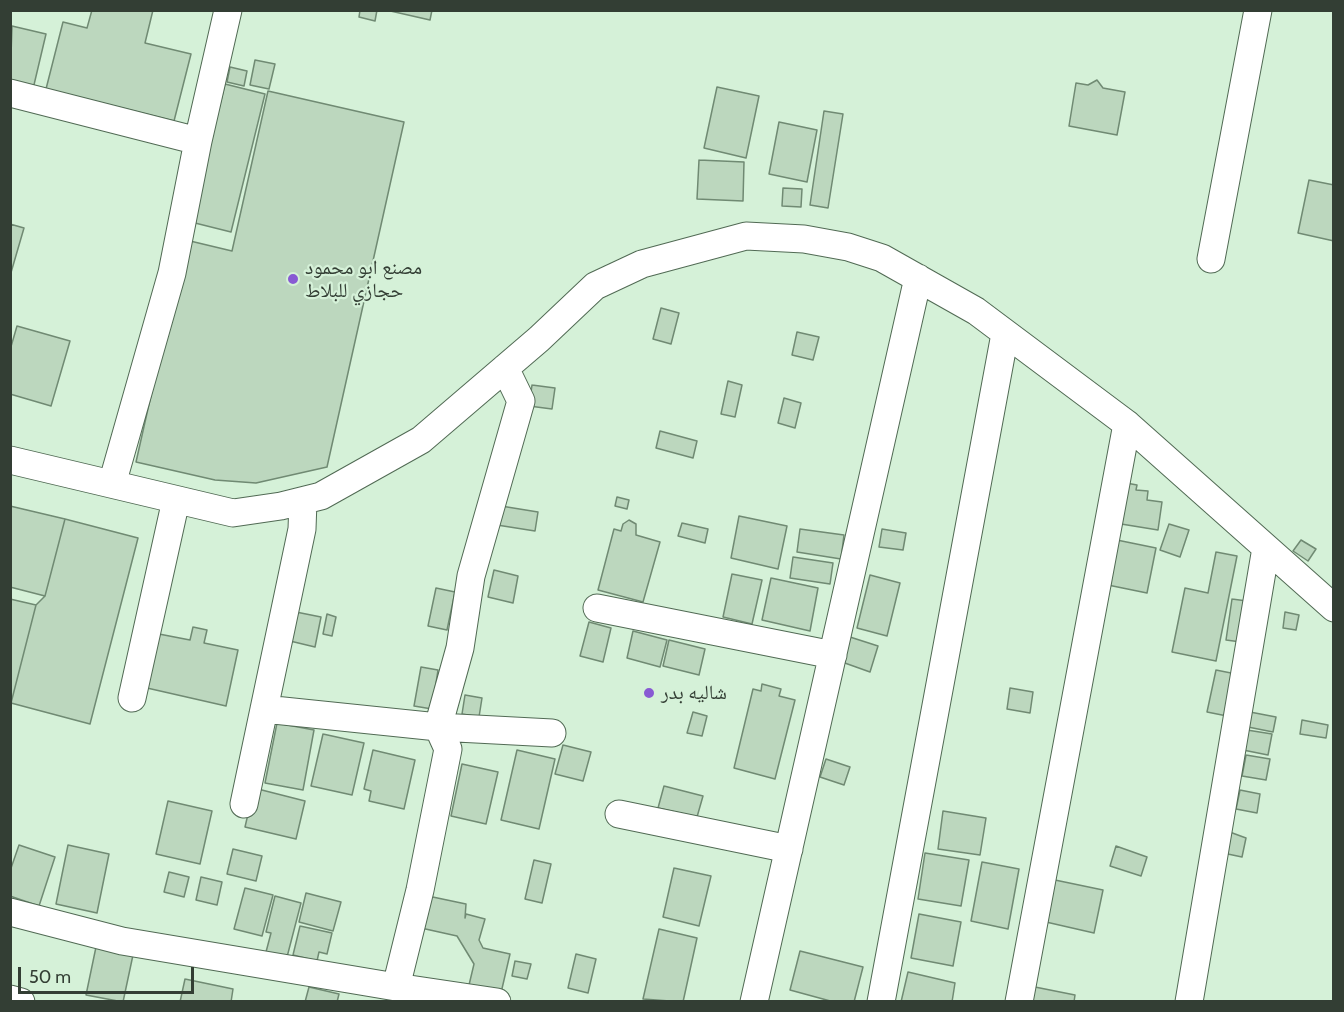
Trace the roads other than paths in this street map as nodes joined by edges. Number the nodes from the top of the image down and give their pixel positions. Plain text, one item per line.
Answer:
1 (228, 10) edge
2 (1258, 10) edge
3 (10, 93) edge
4 (198, 141) junction
5 (1211, 259) dead end
6 (918, 278) junction
7 (1005, 334) junction
8 (505, 368) junction
9 (1127, 424) junction
10 (10, 460) edge
11 (112, 484) junction
12 (176, 500) junction
13 (303, 501) junction
14 (1266, 548) junction
15 (597, 608) dead end
16 (1334, 608) edge
17 (833, 655) junction
18 (132, 698) dead end
19 (264, 709) junction
20 (438, 727) junction
21 (552, 733) dead end
22 (244, 804) dead end
23 (619, 814) dead end
24 (789, 849) junction
25 (10, 912) edge
26 (396, 987) junction
27 (10, 999) edge
28 (21, 1002) edge
29 (496, 1002) edge
30 (754, 1002) edge
31 (881, 1002) edge
32 (1019, 1002) edge
33 (1189, 1002) edge

1 - 4 street
2 - 5 street
3 - 4 street
4 - 11 street
6 - 7 street
6 - 8 street
6 - 17 street
7 - 9 street
7 - 31 street
8 - 13 street
8 - 20 street
9 - 14 street
9 - 32 street
10 - 11 street
11 - 12 street
12 - 13 street
12 - 18 street
13 - 19 street
14 - 16 street
14 - 33 street
15 - 17 street
17 - 24 street
19 - 20 street
19 - 22 street
20 - 21 street
20 - 26 street
23 - 24 street
24 - 30 street
25 - 26 street
26 - 29 street
27 - 28 street

